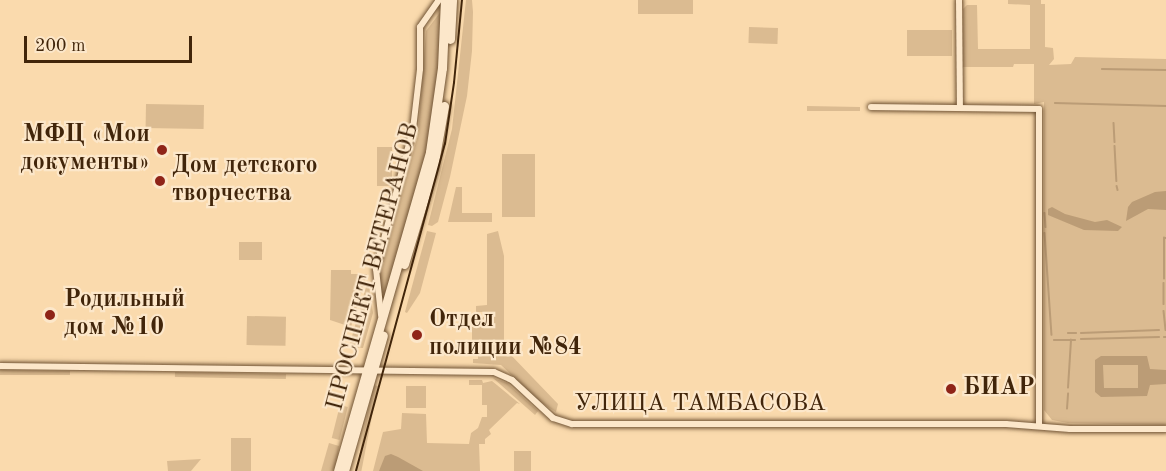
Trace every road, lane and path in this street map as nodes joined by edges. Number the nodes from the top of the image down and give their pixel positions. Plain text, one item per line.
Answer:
1 (439, 0) edge
2 (444, 0) edge
3 (452, 0) edge
4 (959, 0) edge
5 (871, 107) dead end
6 (960, 107) junction
7 (381, 319) junction
8 (0, 366) edge
9 (371, 369) junction
10 (1039, 425) junction
11 (1166, 429) edge
12 (338, 471) edge
13 (344, 471) edge

1 - 7 street
2 - 7 main road, ПРОСПЕКТ ВЕТЕРАНОВ
3 - 9 main road, ПРОСПЕКТ ВЕТЕРАНОВ
4 - 6 street
5 - 6 street
6 - 10 street
7 - 9 main road, ПРОСПЕКТ ВЕТЕРАНОВ
8 - 9 street, УЛИЦА ТАМБАСОВА
9 - 10 street, УЛИЦА ТАМБАСОВА
9 - 12 main road, ПРОСПЕКТ ВЕТЕРАНОВ
9 - 13 main road, ПРОСПЕКТ ВЕТЕРАНОВ
10 - 11 street, УЛИЦА ТАМБАСОВА

